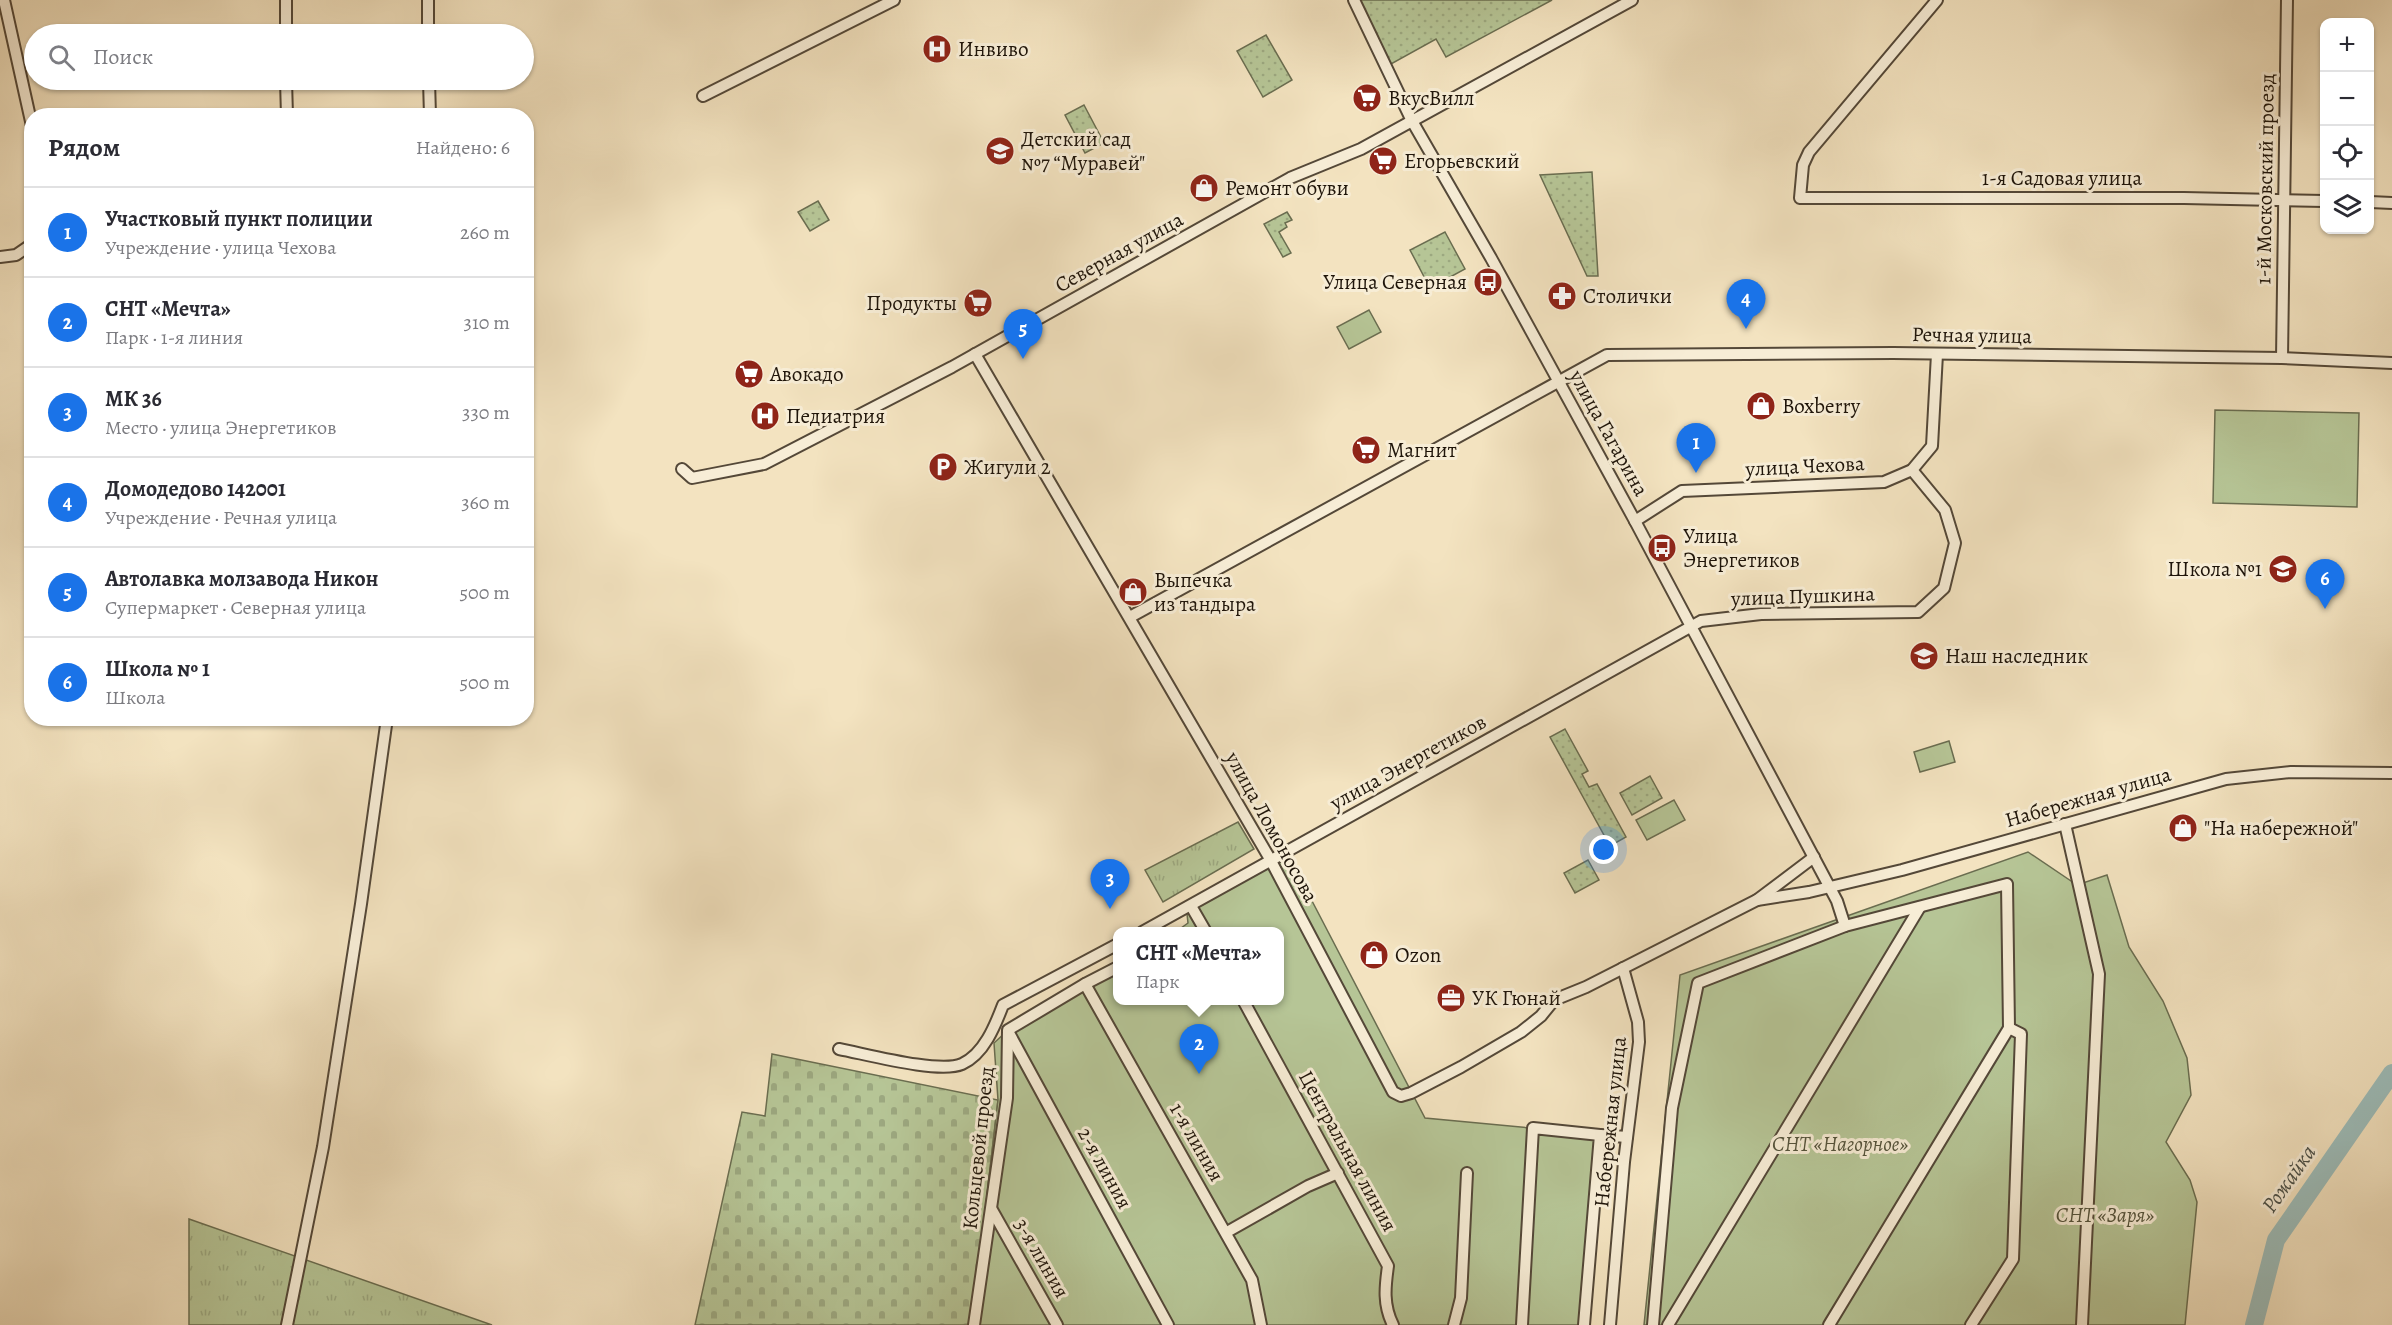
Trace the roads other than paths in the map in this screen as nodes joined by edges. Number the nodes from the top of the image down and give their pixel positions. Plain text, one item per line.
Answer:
1 (4, 0) edge
2 (286, 0) edge
3 (428, 0) edge
4 (894, 0) edge
5 (1354, 0) edge
6 (1632, 0) edge
7 (1937, 0) edge
8 (2288, 0) edge
9 (286, 24) edge
10 (428, 24) edge
11 (24, 90) edge
12 (24, 90) edge
13 (286, 90) edge
14 (429, 90) edge
15 (703, 96) dead end
16 (28, 108) edge
17 (287, 108) edge
18 (430, 108) edge
19 (1412, 121) junction
20 (2284, 200) junction
21 (2320, 201) edge
22 (2374, 202) edge
23 (2392, 203) edge
24 (24, 250) edge
25 (0, 257) edge
26 (975, 354) junction
27 (1937, 354) junction
28 (2282, 358) junction
29 (2392, 363) edge
30 (1557, 380) junction
31 (682, 469) dead end
32 (1912, 470) junction
33 (1635, 521) junction
34 (1130, 617) junction
35 (1691, 626) junction
36 (386, 726) edge
37 (2392, 773) edge
38 (2066, 824) junction
39 (1814, 857) junction
40 (1270, 859) junction
41 (1791, 873) junction
42 (1829, 886) junction
43 (1799, 893) junction
44 (1757, 900) junction
45 (1191, 906) junction
46 (1920, 907) junction
47 (1845, 926) junction
48 (1151, 927) edge
49 (1203, 927) edge
50 (1113, 947) edge
51 (1623, 968) junction
52 (1113, 970) edge
53 (1084, 984) junction
54 (1246, 1005) edge
55 (2009, 1028) junction
56 (1008, 1030) junction
57 (839, 1049) dead end
58 (1600, 1135) junction
59 (1628, 1137) junction
60 (1338, 1173) junction
61 (1467, 1173) dead end
62 (992, 1210) junction
63 (1227, 1232) junction
64 (286, 1325) edge
65 (974, 1325) edge
66 (1057, 1325) edge
67 (1168, 1325) edge
68 (1261, 1325) edge
69 (1393, 1325) edge
70 (1454, 1325) edge
71 (1522, 1325) edge
72 (1584, 1325) edge
73 (1610, 1325) edge
74 (1653, 1325) edge
75 (1668, 1325) edge
76 (1829, 1325) edge
77 (1971, 1325) edge
78 (2082, 1325) edge

1 - 12 street
2 - 9 street
3 - 10 street
4 - 15 street
5 - 19 street, улица Гагарина
6 - 19 street, Северная улица
7 - 20 street, 1-я Садовая улица
8 - 20 street, 1-й Московский проезд
11 - 16 street
13 - 17 street
14 - 18 street
19 - 26 street, Северная улица
19 - 30 street, улица Гагарина
20 - 21 street, 1-я Садовая улица
20 - 28 street, 1-й Московский проезд
22 - 23 street
24 - 25 street
26 - 31 street, Северная улица
26 - 34 street, улица Ломоносова
27 - 28 street, Речная улица
27 - 30 street, Речная улица
27 - 32 street
28 - 29 street, Речная улица
30 - 33 street, улица Гагарина
30 - 34 street, Речная улица
32 - 33 street, улица Чехова
32 - 35 street, улица Пушкина
33 - 35 street, улица Гагарина
34 - 40 street, улица Ломоносова
35 - 39 street, улица Гагарина
35 - 40 street, улица Энергетиков
36 - 64 street
37 - 38 street, Набережная улица
38 - 42 street, Набережная улица
38 - 78 street
39 - 41 street, Набережная улица
39 - 42 street, улица Гагарина
40 - 45 street, улица Энергетиков
40 - 51 street, улица Ломоносова
41 - 43 street
41 - 44 street, Набережная улица
42 - 43 street, Набережная улица
42 - 47 street, улица Гагарина
43 - 44 street, Набережная улица
44 - 51 street, Набережная улица
45 - 48 street, улица Энергетиков
45 - 49 street
46 - 47 street
46 - 55 street
46 - 75 street
47 - 74 street
50 - 57 street
51 - 59 street, Набережная улица
52 - 53 street
53 - 56 street
53 - 63 street, 1-я линия
54 - 60 street, Центральная линия
55 - 76 street
55 - 77 street
56 - 62 street, Кольцевой проезд
56 - 67 street, 2-я линия
58 - 59 street
58 - 71 street
58 - 72 street
59 - 73 street, Набережная улица
60 - 63 street
60 - 69 street, Центральная линия
61 - 70 street
62 - 65 street, Кольцевой проезд
62 - 66 street, 3-я линия
63 - 68 street, 1-я линия

